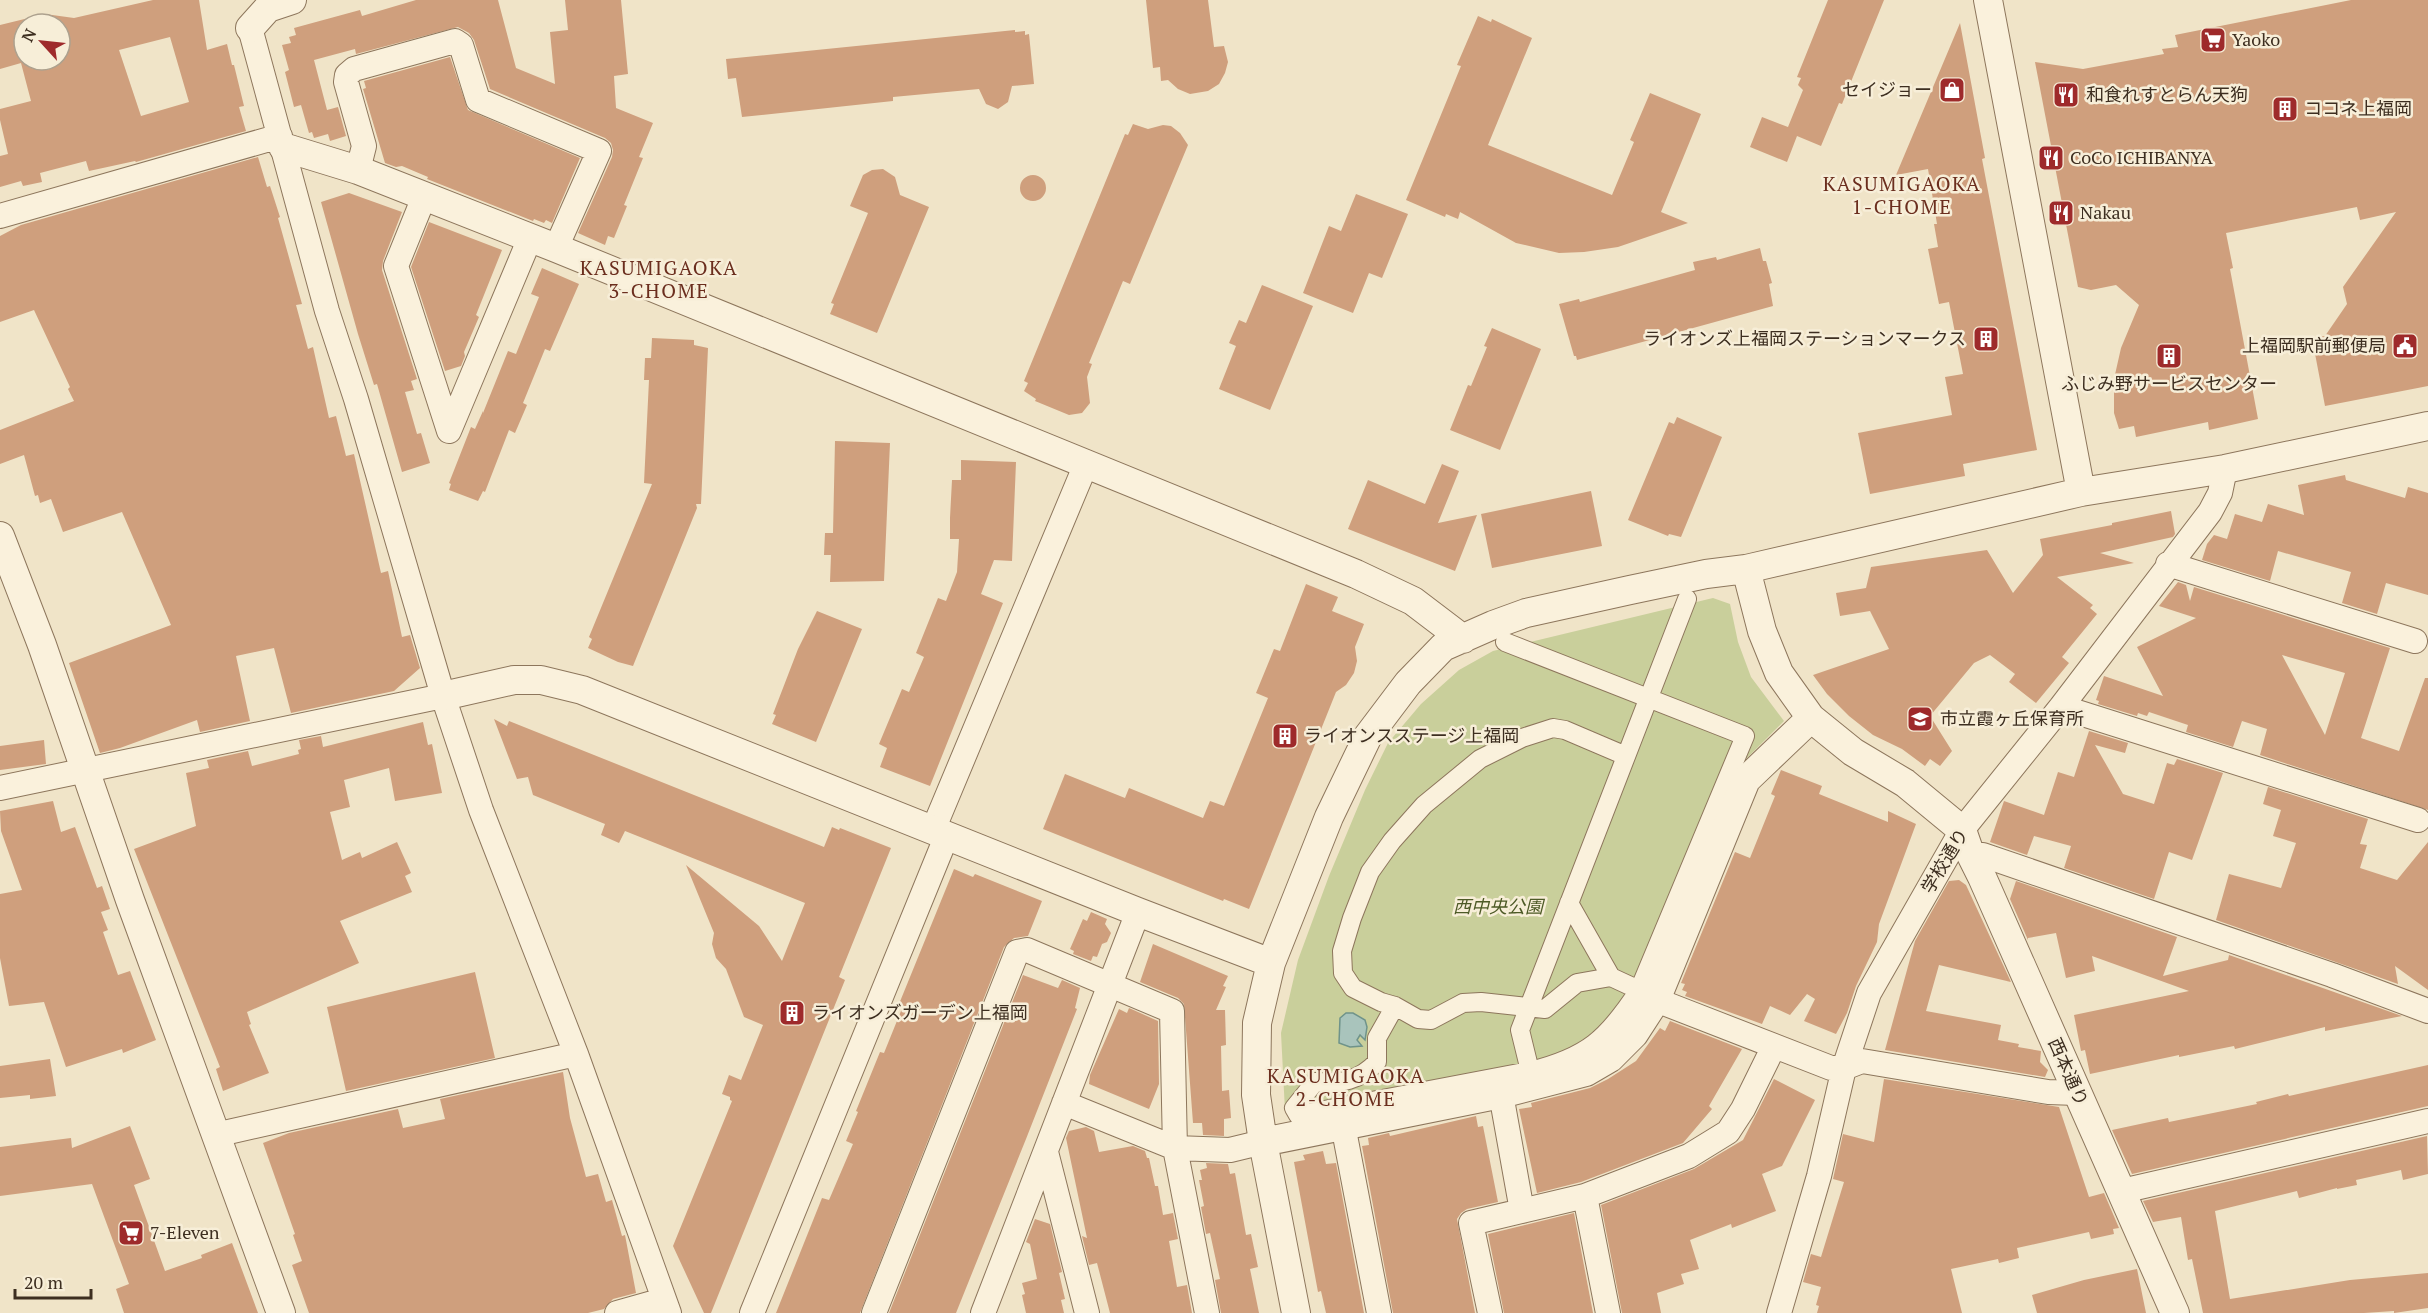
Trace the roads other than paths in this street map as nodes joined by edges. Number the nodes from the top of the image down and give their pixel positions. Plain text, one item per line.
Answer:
1 (292, 0) edge
2 (1988, 0) edge
3 (250, 28) joint
4 (282, 141) junction
5 (357, 170) junction
6 (424, 197) junction
7 (0, 216) edge
8 (530, 238) junction
9 (556, 248) junction
10 (2428, 426) edge
11 (1086, 464) junction
12 (2225, 469) junction
13 (2081, 492) junction
14 (0, 536) edge
15 (2168, 564) junction
16 (1746, 569) junction
17 (1687, 599) dead end
18 (1463, 639) junction
19 (2415, 641) dead end
20 (1505, 642) dead end
21 (443, 696) junction
22 (1648, 699) junction
23 (2061, 707) junction
24 (1811, 718) junction
25 (1626, 756) junction
26 (86, 771) junction
27 (0, 789) edge
28 (2418, 820) dead end
29 (940, 832) junction
30 (1967, 842) junction
31 (1569, 903) junction
32 (1138, 912) junction
33 (1271, 963) junction
34 (1611, 977) junction
35 (1110, 984) junction
36 (1648, 995) junction
37 (1395, 1006) junction
38 (1528, 1008) junction
39 (2428, 1011) edge
40 (1774, 1046) junction
41 (576, 1054) junction
42 (1844, 1068) junction
43 (1530, 1071) junction
44 (2077, 1093) junction
45 (1501, 1094) junction
46 (1064, 1104) junction
47 (2428, 1121) edge
48 (1343, 1125) junction
49 (215, 1135) junction
50 (1263, 1142) junction
51 (1175, 1148) junction
52 (1046, 1152) junction
53 (2121, 1191) junction
54 (1585, 1196) junction
55 (1522, 1211) junction
56 (666, 1306) edge
57 (281, 1313) edge
58 (617, 1313) edge
59 (752, 1313) edge
60 (873, 1313) edge
61 (984, 1313) edge
62 (1087, 1313) edge
63 (1207, 1313) edge
64 (1296, 1313) edge
65 (1380, 1313) edge
66 (1490, 1313) edge
67 (1608, 1313) edge
68 (1779, 1313) edge
69 (2175, 1313) edge

1 - 3 street
2 - 13 street
3 - 4 street
4 - 5 street
4 - 7 street
4 - 21 street
5 - 6 street
5 - 9 street
6 - 8 street
6 - 8 street
8 - 9 street
9 - 11 street
10 - 12 street
11 - 18 street
11 - 29 street
12 - 13 street
12 - 15 street, 学校通り
13 - 16 street
14 - 26 street
15 - 19 street
15 - 23 street, 学校通り
16 - 18 street
16 - 24 street
17 - 22 street
18 - 33 street
20 - 22 street
21 - 26 street
21 - 29 street
21 - 41 street
22 - 25 street
22 - 36 street
23 - 28 street
23 - 30 street, 学校通り
24 - 30 street
24 - 36 street
25 - 31 street
25 - 37 street
26 - 27 street
26 - 49 street
29 - 32 street
29 - 59 street
30 - 39 street
30 - 42 street, 学校通り
30 - 44 street, 西本通り
31 - 34 street
31 - 38 street
32 - 33 street
32 - 35 street
33 - 50 street
34 - 36 street
34 - 38 street
35 - 46 street
35 - 51 street
35 - 60 street
36 - 40 street
36 - 43 street
36 - 45 street
37 - 38 street
37 - 43 street
38 - 43 street
40 - 42 street
40 - 54 street
41 - 49 street
41 - 56 street
42 - 44 street
42 - 68 street, 学校通り
44 - 53 street, 西本通り
45 - 48 street
45 - 55 street
46 - 51 street
46 - 52 street
47 - 53 street
48 - 50 street
48 - 65 street
49 - 57 street
50 - 51 street
50 - 64 street
51 - 63 street
52 - 61 street
52 - 62 street
53 - 69 street, 西本通り
54 - 55 street
54 - 67 street
55 - 66 street
56 - 58 street

